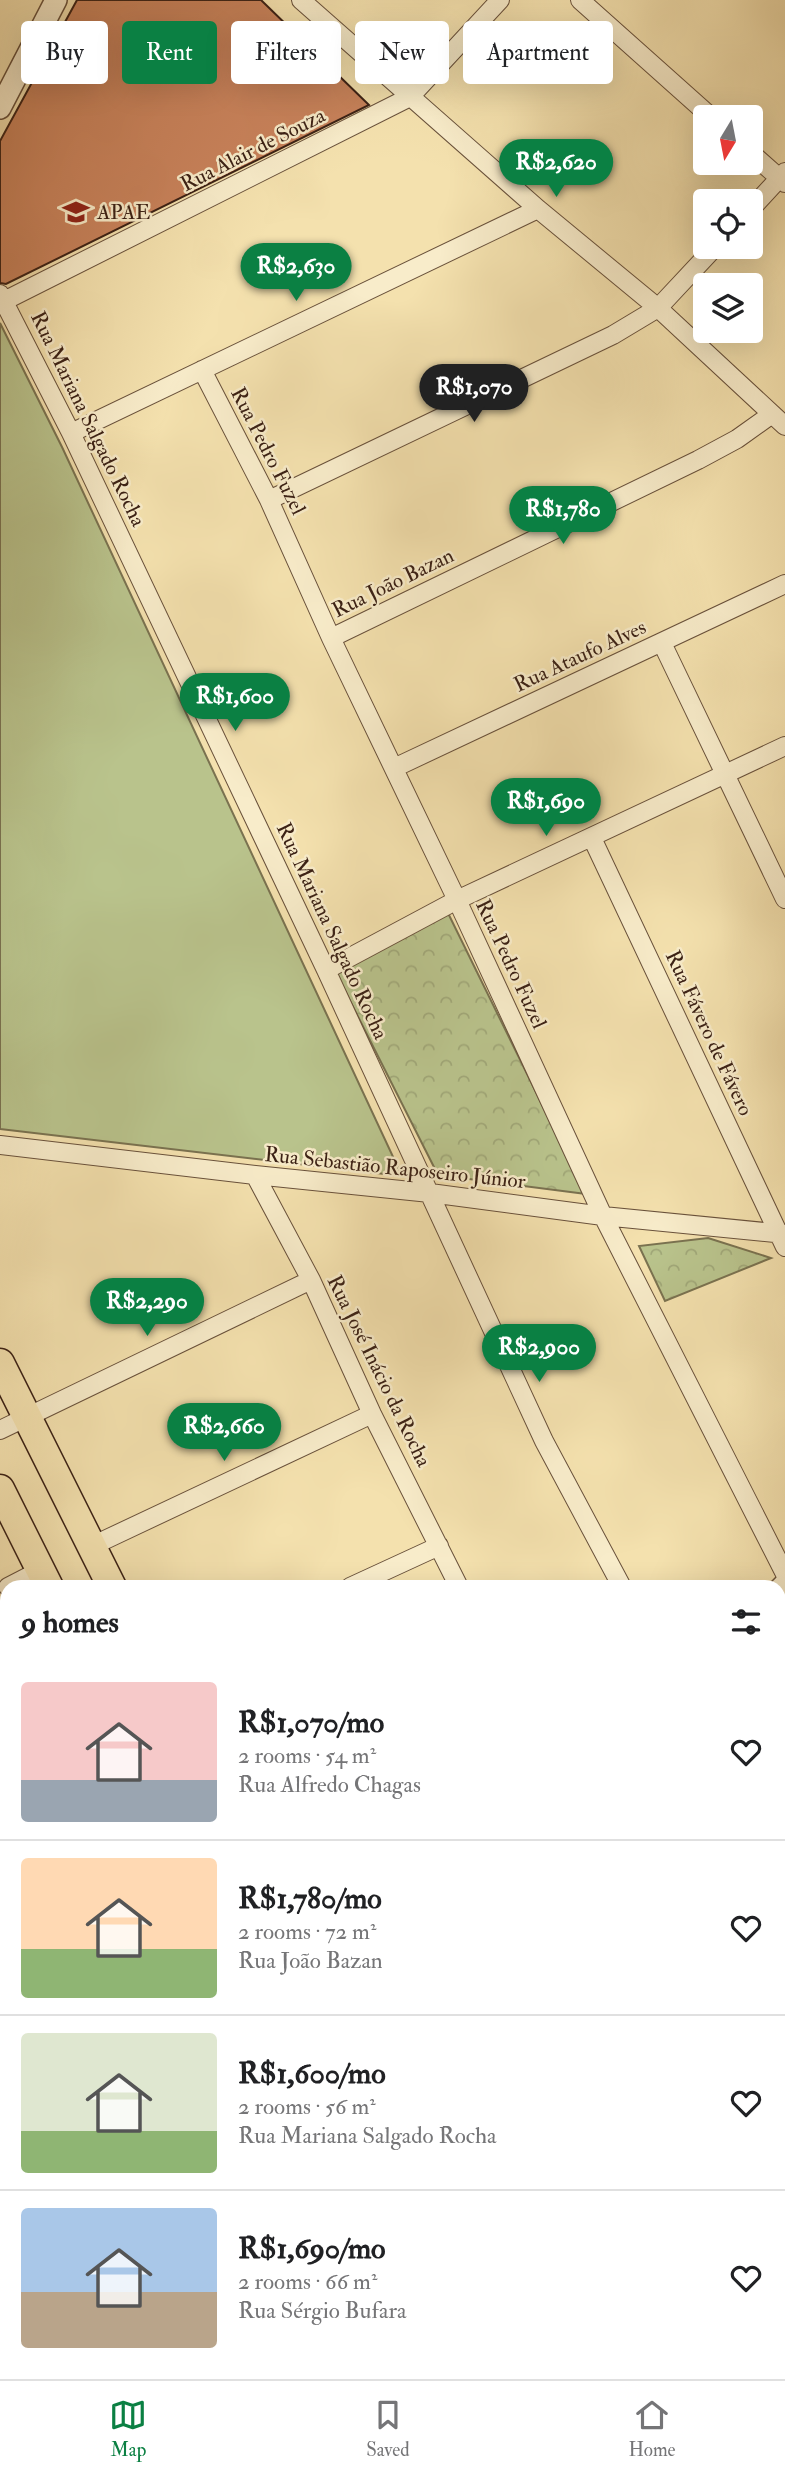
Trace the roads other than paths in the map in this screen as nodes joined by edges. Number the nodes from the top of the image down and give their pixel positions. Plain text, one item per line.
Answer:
1 (56, 0) edge
2 (302, 0) edge
3 (500, 0) edge
4 (580, 0) edge
5 (410, 97) junction
6 (698, 105) edge
7 (0, 108) edge
8 (763, 162) edge
9 (783, 178) edge
10 (763, 197) edge
11 (538, 209) junction
12 (704, 259) edge
13 (2, 298) edge
14 (658, 308) junction
15 (202, 370) junction
16 (779, 420) edge
17 (71, 433) junction
18 (269, 500) junction
19 (785, 583) edge
20 (331, 638) junction
21 (662, 643) junction
22 (785, 746) edge
23 (394, 768) junction
24 (726, 772) junction
25 (592, 838) junction
26 (457, 900) junction
27 (785, 900) edge
28 (326, 970) junction
29 (0, 1145) edge
30 (255, 1175) junction
31 (430, 1193) junction
32 (603, 1216) junction
33 (783, 1238) edge
34 (311, 1280) junction
35 (0, 1363) edge
36 (372, 1414) junction
37 (26, 1417) junction
38 (0, 1430) edge
39 (0, 1489) edge
40 (92, 1546) junction
41 (439, 1546) junction
42 (785, 1574) edge
43 (45, 1579) edge
44 (109, 1580) edge
45 (365, 1580) edge
46 (456, 1580) edge
47 (618, 1580) edge

1 - 7 street
2 - 5 street
3 - 5 street
4 - 6 street
5 - 11 street
5 - 13 street, Rua Alair de Souza
8 - 9 street
9 - 10 street
11 - 14 street
11 - 15 street
12 - 14 street
13 - 17 street, Rua Mariana Salgado Rocha
14 - 16 street
14 - 18 street
15 - 17 street
15 - 18 street, Rua Pedro Fuzel
16 - 20 street, Rua João Bazan
17 - 28 street, Rua Mariana Salgado Rocha
18 - 20 street, Rua Pedro Fuzel
19 - 21 street, Rua Ataufo Alves
20 - 23 street, Rua Pedro Fuzel
21 - 23 street, Rua Ataufo Alves
21 - 24 street
22 - 24 street
23 - 26 street, Rua Pedro Fuzel
24 - 25 street
24 - 27 street
25 - 26 street
25 - 33 street, Rua Fávero de Fávero
26 - 28 street
26 - 32 street, Rua Pedro Fuzel
28 - 31 street, Rua Mariana Salgado Rocha
29 - 30 street, Rua Sebastião Raposeiro Júnior
30 - 31 street, Rua Sebastião Raposeiro Júnior
30 - 34 street, Rua José Inácio da Rocha
31 - 32 street, Rua Sebastião Raposeiro Júnior
31 - 47 street, Rua Mariana Salgado Rocha
32 - 33 street, Rua Sebastião Raposeiro Júnior
32 - 42 street, Rua Pedro Fuzel
34 - 36 street, Rua José Inácio da Rocha
34 - 37 street
35 - 37 main road
36 - 40 street
36 - 41 street, Rua José Inácio da Rocha
37 - 38 street
37 - 40 main road
39 - 43 main road
40 - 44 main road
41 - 45 street
41 - 46 street, Rua José Inácio da Rocha

